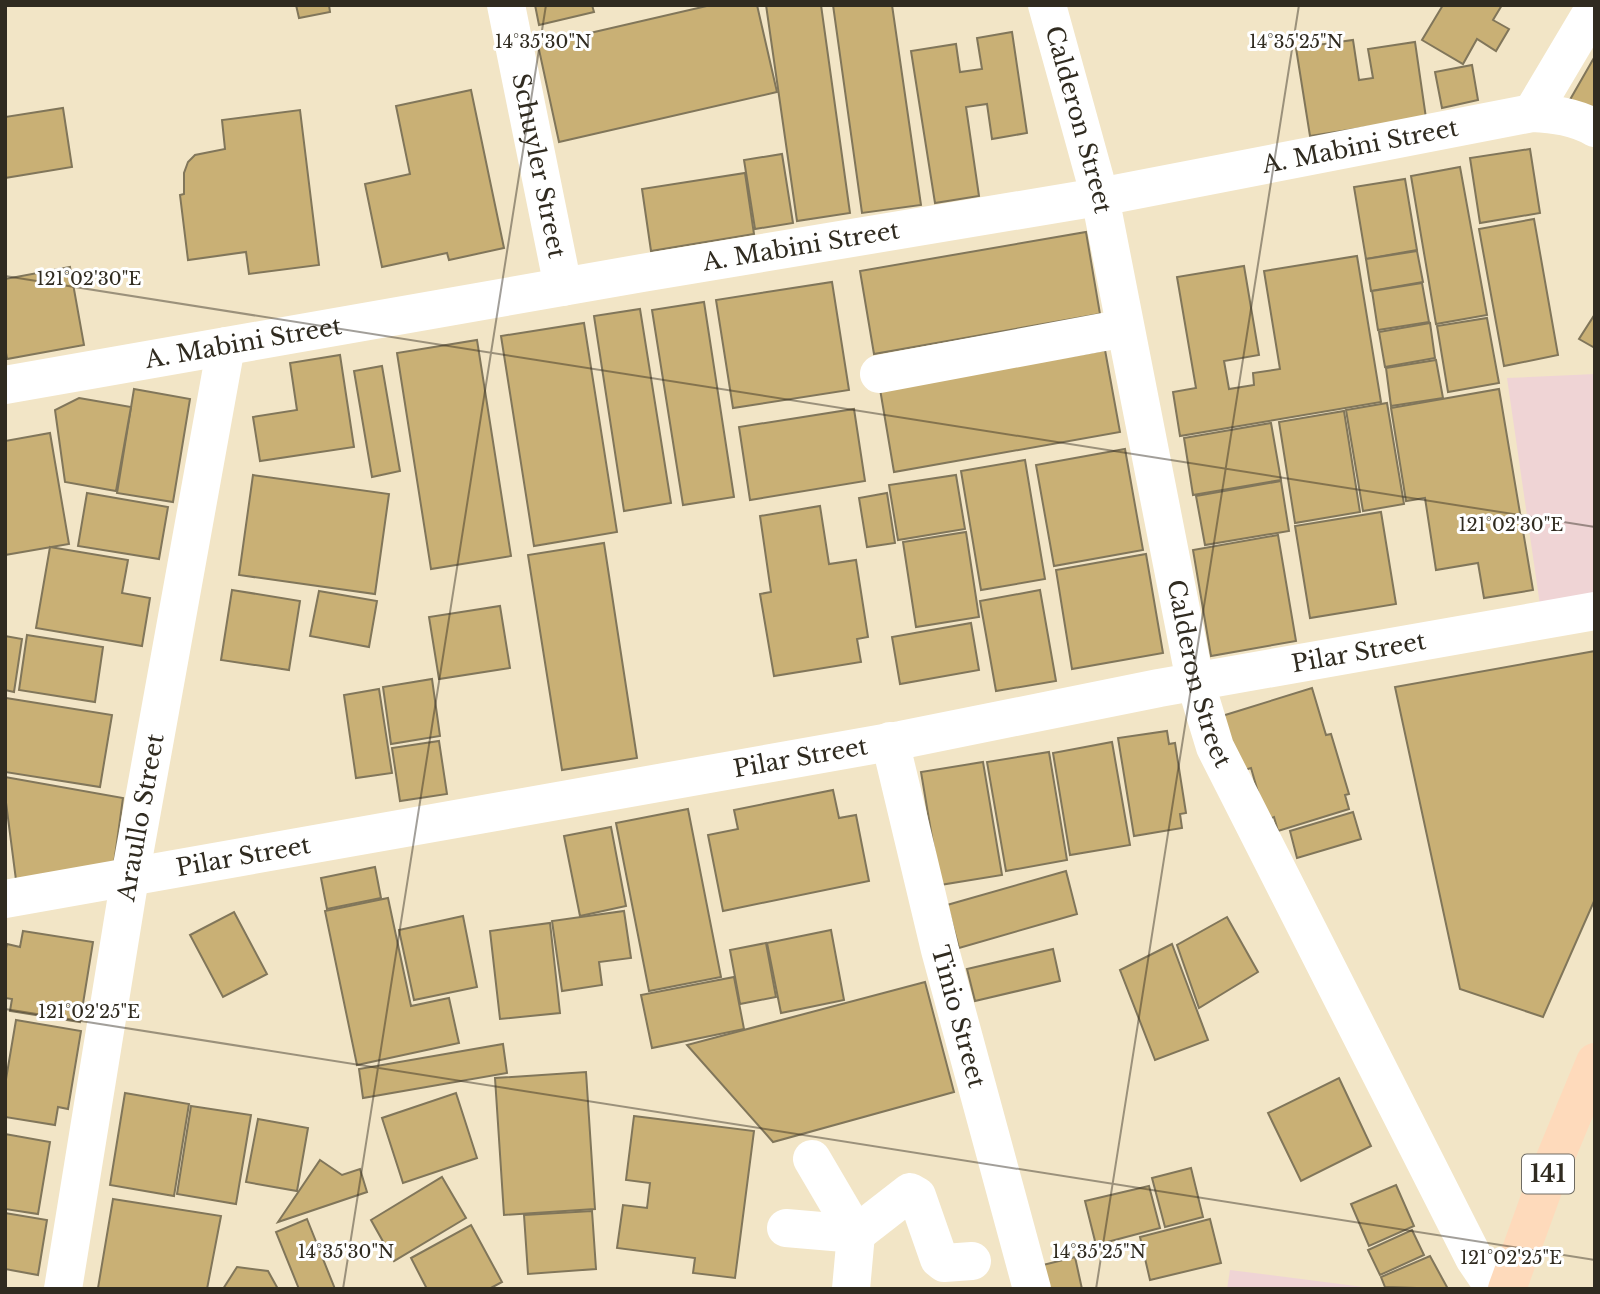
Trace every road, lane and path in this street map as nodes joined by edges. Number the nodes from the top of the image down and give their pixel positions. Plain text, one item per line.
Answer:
1 (506, 5) edge
2 (1047, 5) edge
3 (1595, 6) edge
4 (1532, 114) junction
5 (1595, 128) edge
6 (1100, 197) junction
7 (563, 287) junction
8 (1125, 328) junction
9 (226, 346) junction
10 (879, 374) dead end
11 (5, 385) edge
12 (1595, 611) edge
13 (1195, 681) junction
14 (890, 741) junction
15 (130, 877) junction
16 (5, 899) edge
17 (1595, 1062) edge
18 (812, 1159) dead end
19 (786, 1228) dead end
20 (856, 1234) junction
21 (972, 1261) dead end
22 (63, 1289) edge
23 (851, 1289) edge
24 (1031, 1289) edge
25 (1495, 1289) edge
26 (1507, 1289) edge

1 - 7 street, Schuyler Street
2 - 6 street, Calderon Street
3 - 4 street
4 - 5 street, A. Mabini Street
4 - 6 street, A. Mabini Street
6 - 7 street, A. Mabini Street
6 - 8 street, Calderon Street
7 - 9 street, A. Mabini Street
8 - 10 street
8 - 13 street, Calderon Street
9 - 11 street, A. Mabini Street
9 - 15 street, Araullo Street
12 - 13 street, Pilar Street
13 - 14 street, Pilar Street
13 - 25 street, Calderon Street
14 - 15 street, Pilar Street
14 - 24 street, Tinio Street
15 - 16 street, Pilar Street
15 - 22 street, Araullo Street
17 - 26 main road, 141
18 - 20 street
19 - 20 street
20 - 21 street
20 - 23 street

